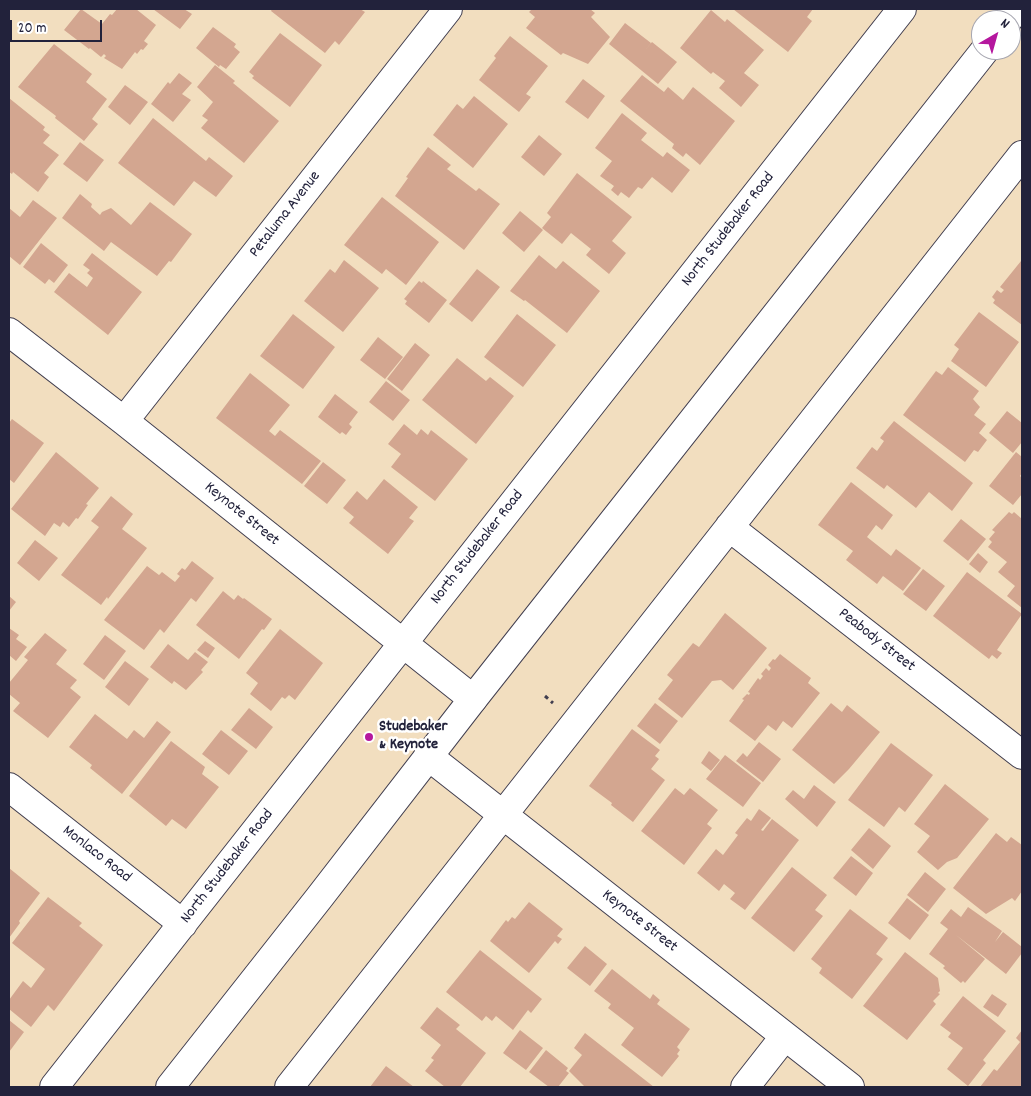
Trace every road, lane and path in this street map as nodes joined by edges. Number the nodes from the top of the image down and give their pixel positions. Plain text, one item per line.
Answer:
1 (448, 9) edge
2 (902, 9) edge
3 (977, 60) edge
4 (1022, 155) edge
5 (9, 332) edge
6 (124, 421) junction
7 (729, 527) junction
8 (403, 644) junction
9 (473, 698) junction
10 (1020, 748) edge
11 (428, 756) junction
12 (9, 787) edge
13 (503, 816) junction
14 (183, 924) junction
15 (785, 1036) junction
16 (54, 1087) edge
17 (170, 1087) edge
18 (289, 1087) edge
19 (745, 1087) edge
20 (850, 1087) edge

1 - 6 street, Petaluma Avenue
2 - 8 street, North Studebaker Road
3 - 9 street
4 - 7 street
5 - 6 street, Keynote Street
6 - 8 street, Keynote Street
7 - 10 street, Peabody Street
7 - 13 street
8 - 9 street, Keynote Street
8 - 14 street, North Studebaker Road
9 - 11 street
11 - 13 street, Keynote Street
11 - 17 street
12 - 14 street, Monlaco Road
13 - 15 street, Keynote Street
13 - 18 street
14 - 16 street, North Studebaker Road
15 - 19 street
15 - 20 street, Keynote Street

